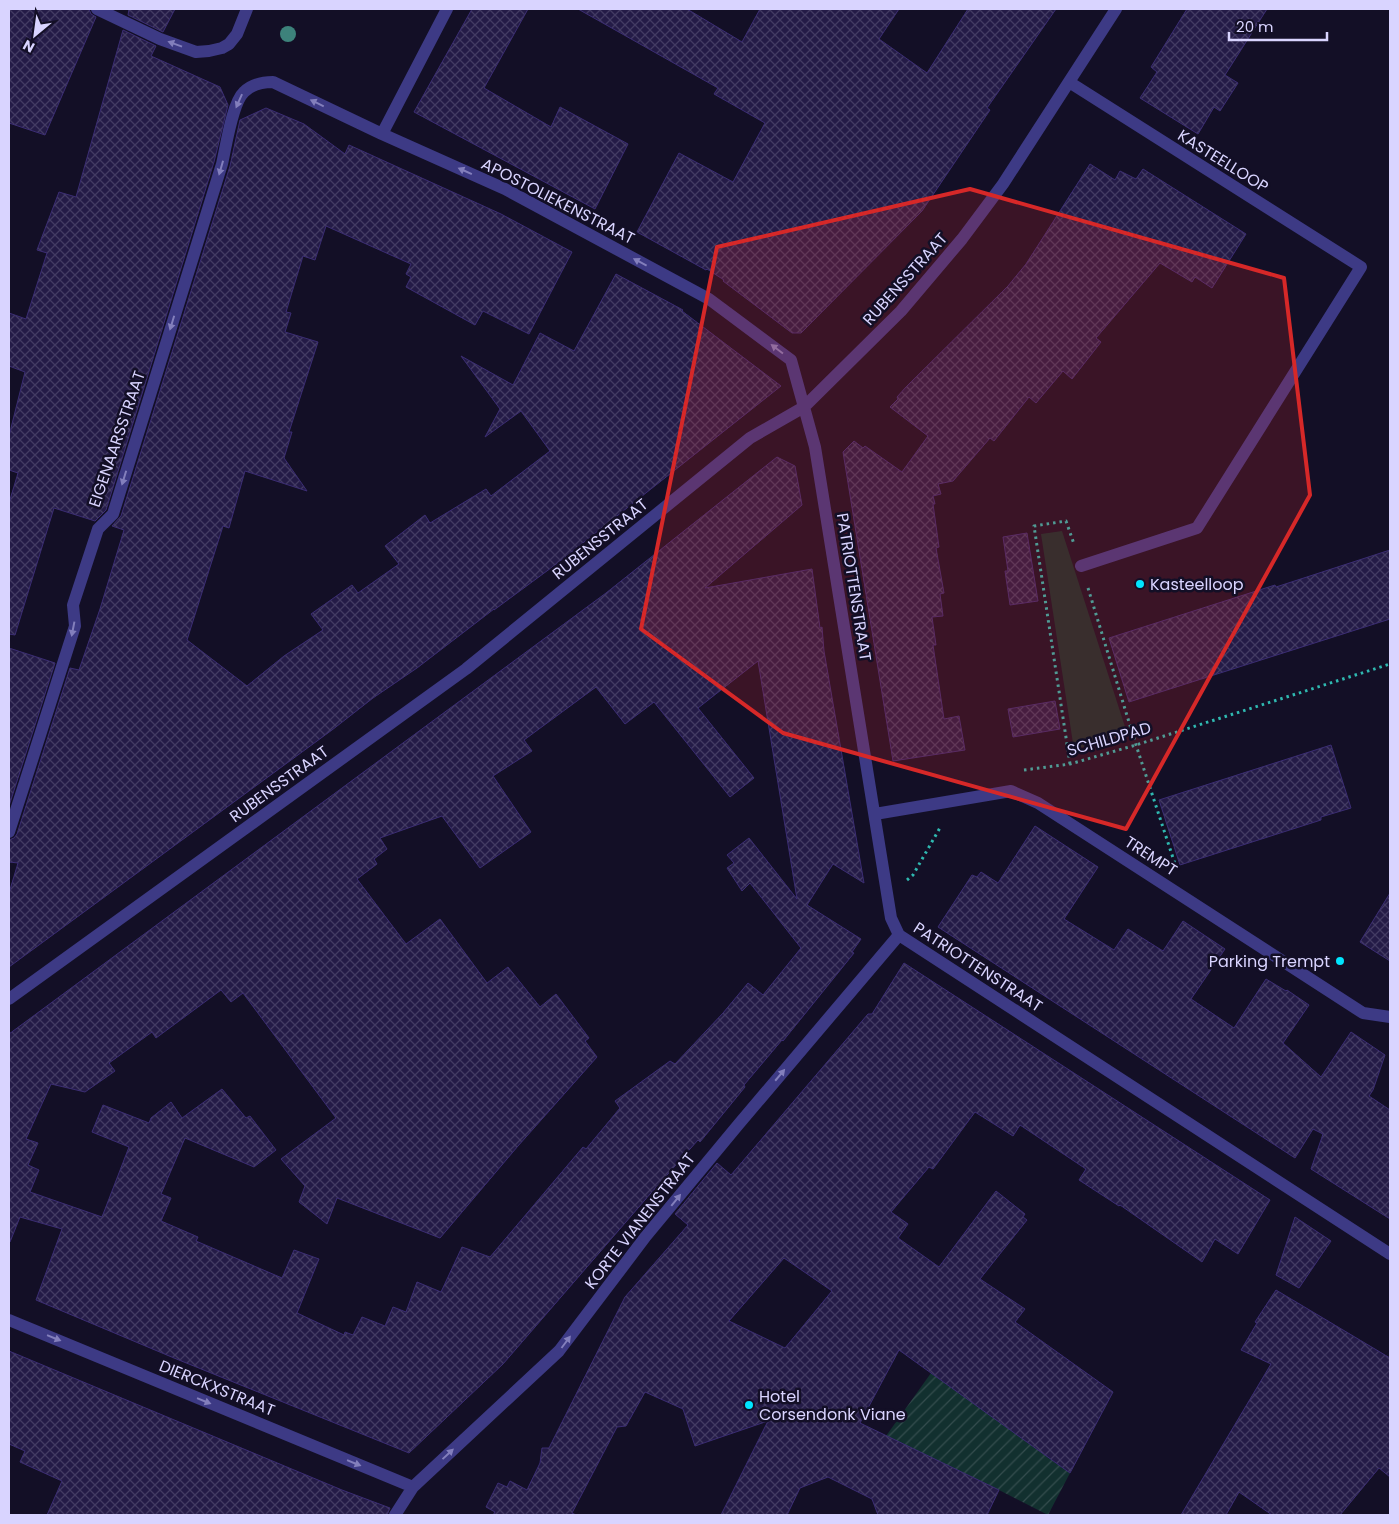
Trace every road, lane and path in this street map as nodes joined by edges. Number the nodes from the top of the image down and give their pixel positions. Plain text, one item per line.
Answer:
1 (97, 9) edge
2 (246, 9) edge
3 (447, 9) edge
4 (1116, 9) edge
5 (1069, 82) junction
6 (252, 86) joint
7 (382, 134) junction
8 (804, 407) junction
9 (1081, 566) junction
10 (1390, 664) edge
11 (1136, 745) junction
12 (1070, 764) junction
13 (1015, 771) dead end
14 (956, 799) junction
15 (875, 814) junction
16 (9, 832) edge
17 (888, 896) junction
18 (1186, 898) junction
19 (899, 935) junction
20 (9, 999) edge
21 (1390, 1017) edge
22 (1390, 1254) edge
23 (9, 1320) edge
24 (413, 1487) junction
25 (395, 1515) edge

2 -> 1 street
3 - 7 street
4 - 5 street, RUBENSSTRAAT
5 - 8 street, RUBENSSTRAAT
5 - 9 street, KASTEELLOOP
7 -> 6 street, APOSTOLIEKENSTRAAT
6 -> 16 street, EIGENAARSSTRAAT
8 -> 7 street, APOSTOLIEKENSTRAAT
8 - 15 street, PATRIOTTENSTRAAT
8 - 20 street, RUBENSSTRAAT
9 - 11 path
9 - 12 path
10 - 11 path, SCHILDPAD
11 - 12 path, SCHILDPAD
11 - 18 path
12 - 13 path, SCHILDPAD
14 - 15 street, TREMPT
14 - 17 path
14 - 18 street, TREMPT
15 - 17 street, PATRIOTTENSTRAAT
17 - 19 street, PATRIOTTENSTRAAT
18 - 21 street, TREMPT
19 - 22 street, PATRIOTTENSTRAAT
24 -> 19 street, KORTE VIANENSTRAAT
23 -> 24 street, DIERCKXSTRAAT
24 - 25 street, KORTE VIANENSTRAAT

